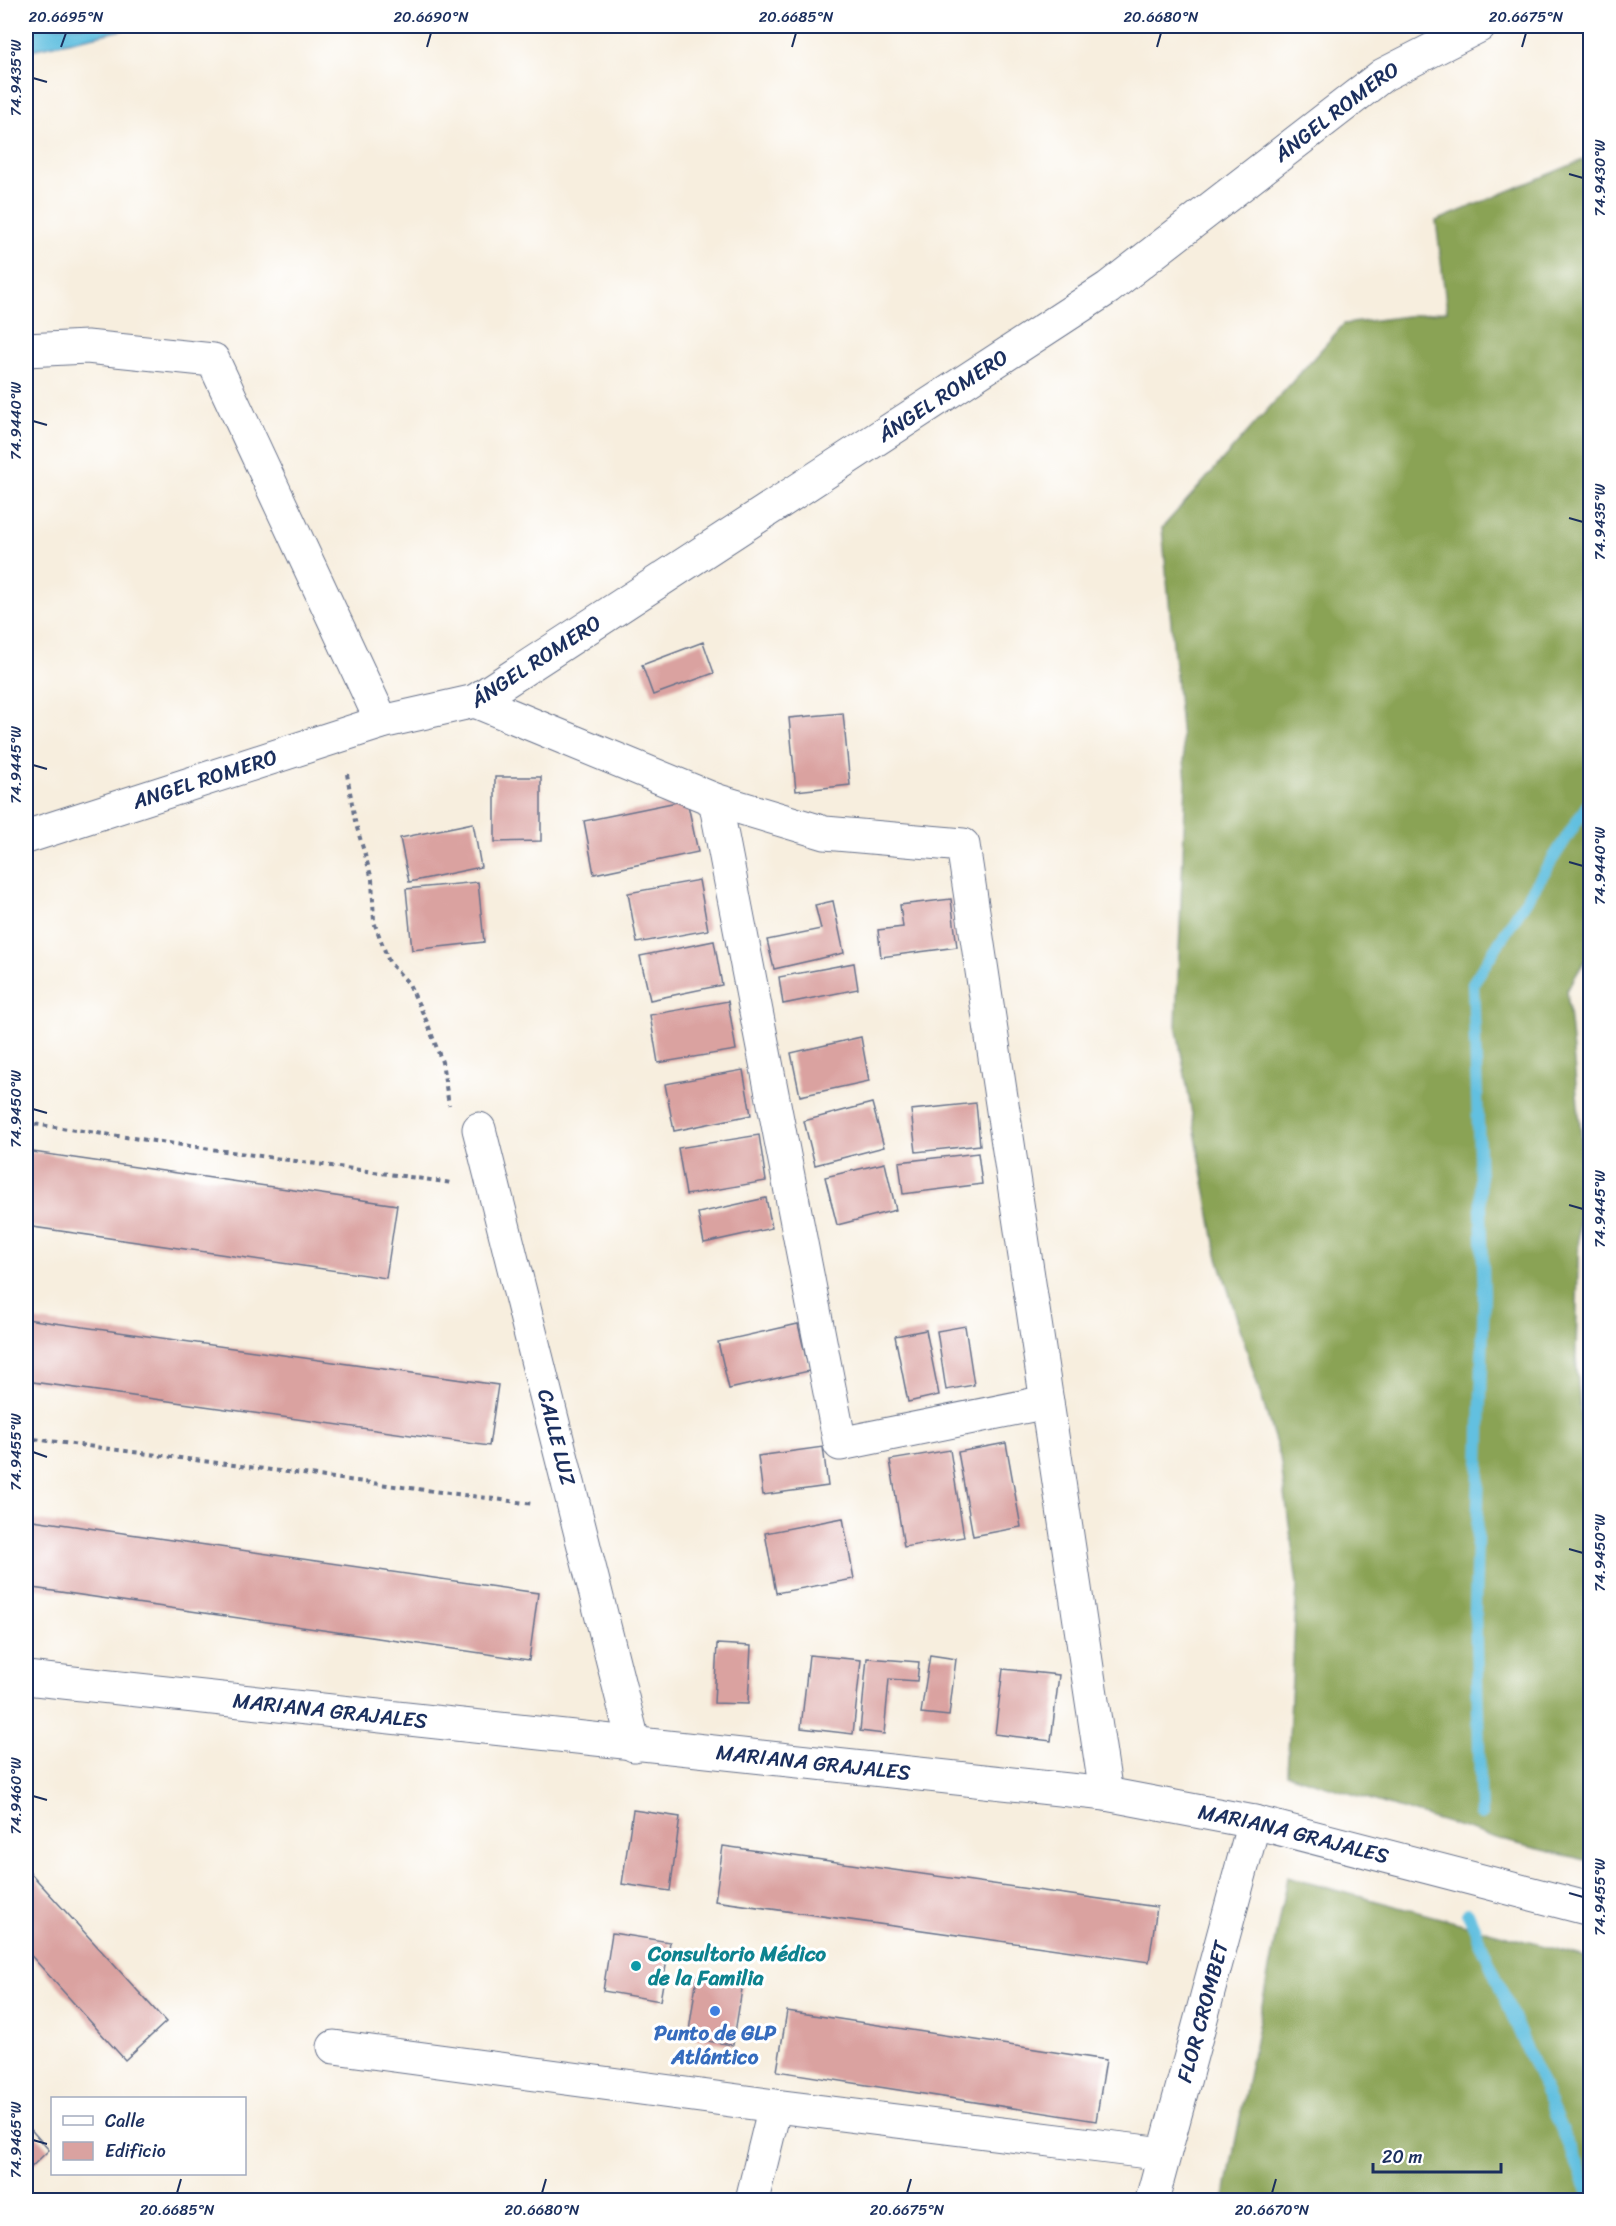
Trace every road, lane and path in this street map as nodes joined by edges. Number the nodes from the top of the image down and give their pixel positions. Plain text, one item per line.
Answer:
1 (1479, 26) edge
2 (26, 350) edge
3 (475, 701) junction
4 (382, 722) junction
5 (336, 737) junction
6 (715, 800) junction
7 (26, 837) edge
8 (26, 1123) edge
9 (479, 1130) joint
10 (494, 1189) junction
11 (1047, 1402) junction
12 (26, 1438) edge
13 (575, 1509) junction
14 (26, 1678) edge
15 (634, 1745) junction
16 (1106, 1794) junction
17 (1254, 1822) junction
18 (1590, 1909) edge
19 (334, 2047) dead end
20 (775, 2106) junction
21 (1164, 2154) junction
22 (752, 2200) edge
23 (1152, 2200) edge

1 - 3 street, ÁNGEL ROMERO
2 - 4 street
3 - 4 street, ÁNGEL ROMERO
3 - 6 street
4 - 5 street, ANGEL ROMERO
5 - 7 street, ANGEL ROMERO
5 - 9 path
6 - 11 street
6 - 11 street
8 - 10 path
9 - 10 street, CALLE LUZ
10 - 13 street, CALLE LUZ
11 - 16 street
12 - 13 path
13 - 15 street, CALLE LUZ
14 - 15 street, MARIANA GRAJALES
15 - 16 street, MARIANA GRAJALES
16 - 17 street, MARIANA GRAJALES
17 - 18 street, MARIANA GRAJALES
17 - 21 street, FLOR CROMBET
19 - 20 street
20 - 21 street
20 - 22 street
21 - 23 street, FLOR CROMBET

